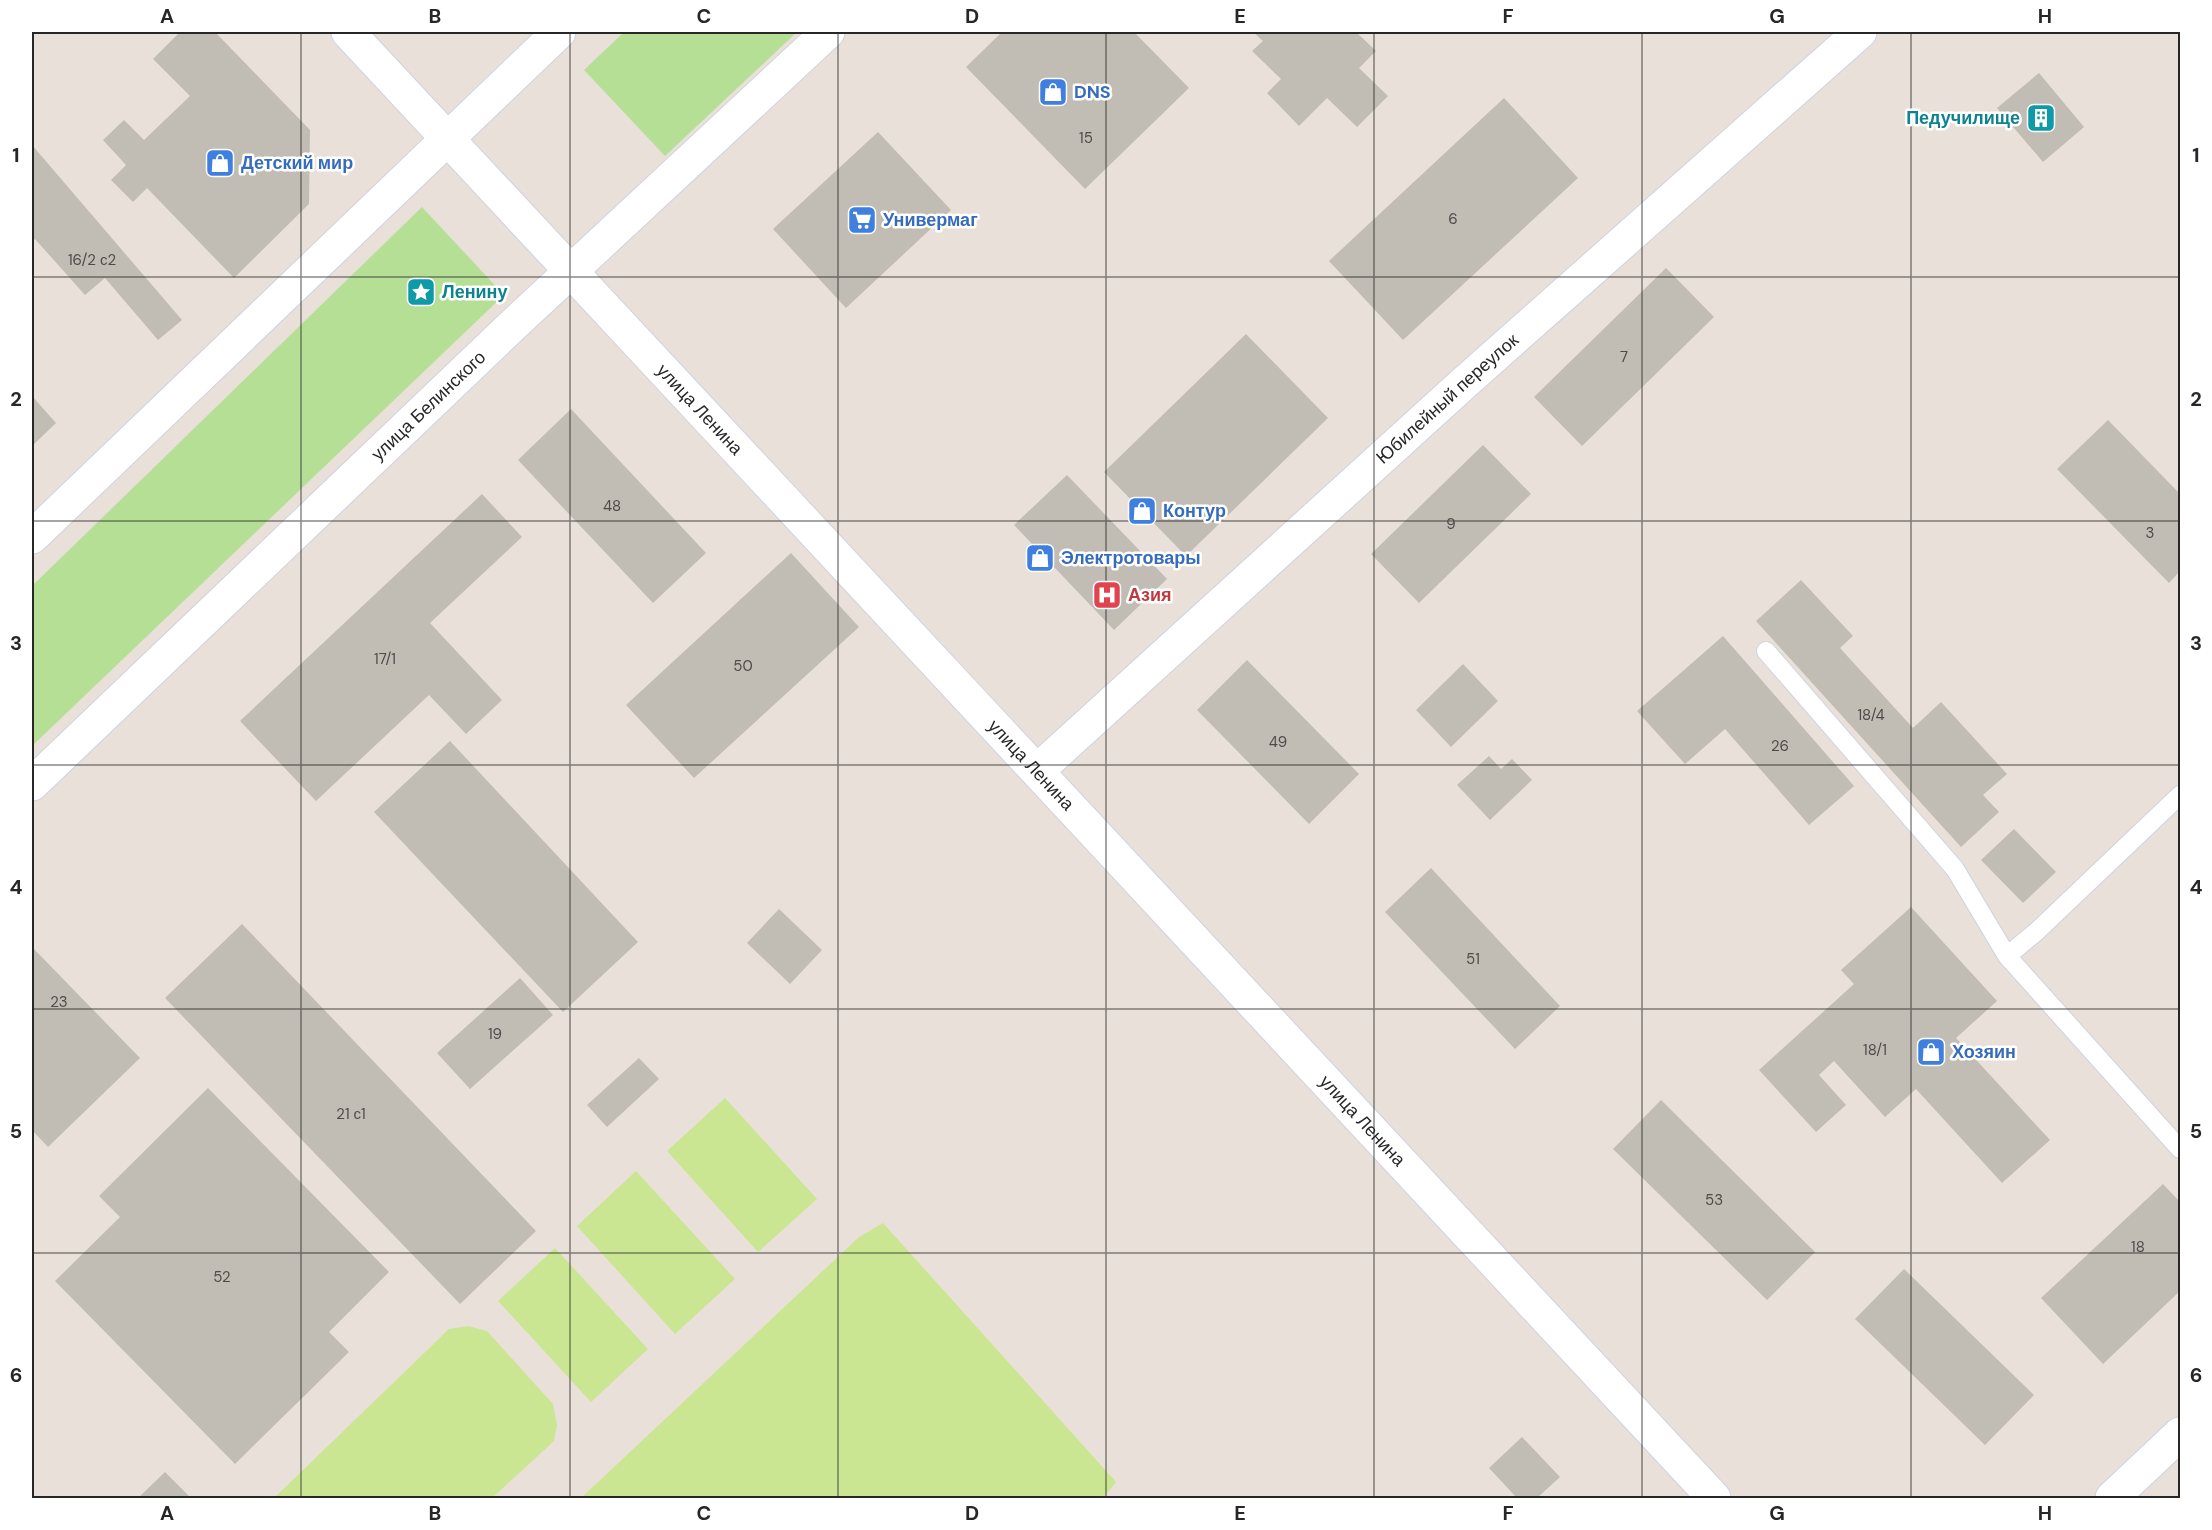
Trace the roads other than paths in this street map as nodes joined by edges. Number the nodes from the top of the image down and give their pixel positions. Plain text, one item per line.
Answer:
1 (348, 32) edge
2 (559, 32) edge
3 (828, 32) edge
4 (1860, 32) edge
5 (447, 137) junction
6 (571, 270) junction
7 (32, 537) edge
8 (1766, 651) dead end
9 (1037, 771) junction
10 (32, 784) edge
11 (2181, 795) edge
12 (2007, 956) junction
13 (2181, 1149) edge
14 (2181, 1434) edge
15 (1714, 1498) edge
16 (2112, 1498) edge

1 - 5 street, улица Ленина
2 - 5 street
3 - 6 street, улица Белинского
4 - 9 street, Юбилейный переулок
5 - 6 street, улица Ленина
5 - 7 street
6 - 9 street, улица Ленина
6 - 10 street, улица Белинского
8 - 12 lane
9 - 15 street, улица Ленина
11 - 12 lane
12 - 13 lane
14 - 16 street

